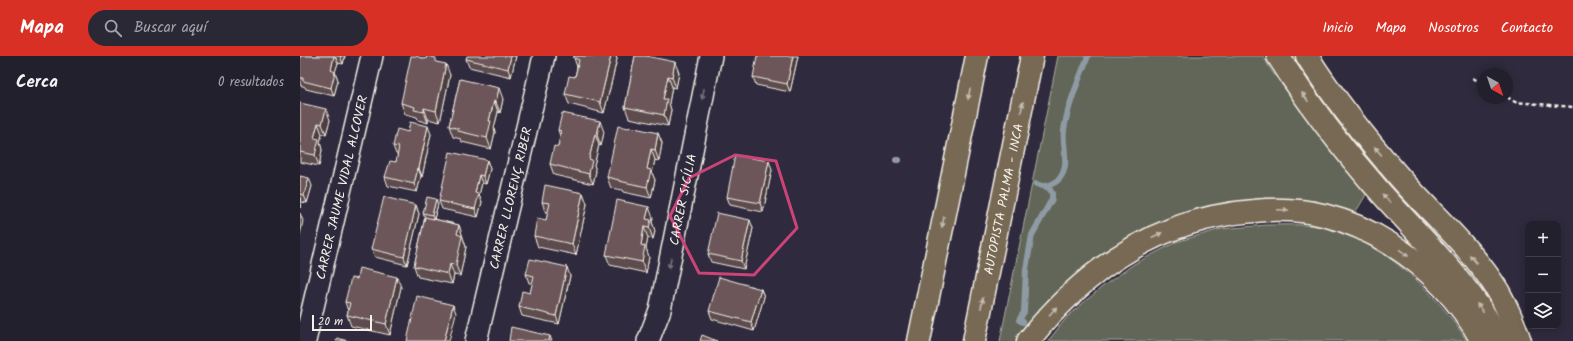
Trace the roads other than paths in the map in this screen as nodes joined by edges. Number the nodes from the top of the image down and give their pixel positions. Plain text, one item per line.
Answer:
1 (372, 56) edge
2 (544, 56) edge
3 (711, 56) edge
4 (977, 56) edge
5 (1032, 56) edge
6 (1278, 56) edge
7 (1307, 56) edge
8 (305, 341) edge
9 (476, 341) edge
10 (648, 341) edge
11 (919, 341) edge
12 (974, 341) edge
13 (1028, 341) edge
14 (1482, 341) edge
15 (1500, 341) edge
16 (1520, 341) edge

1 - 8 street, CARRER JAUME VIDAL ALCOVER
2 - 9 street, CARRER LLORENÇ RIBER
3 -> 10 street, CARRER SICÍLIA
4 -> 11 highway
12 -> 5 highway, AUTOPISTA PALMA - INCA
15 -> 6 highway
16 -> 7 highway
13 -> 14 highway

